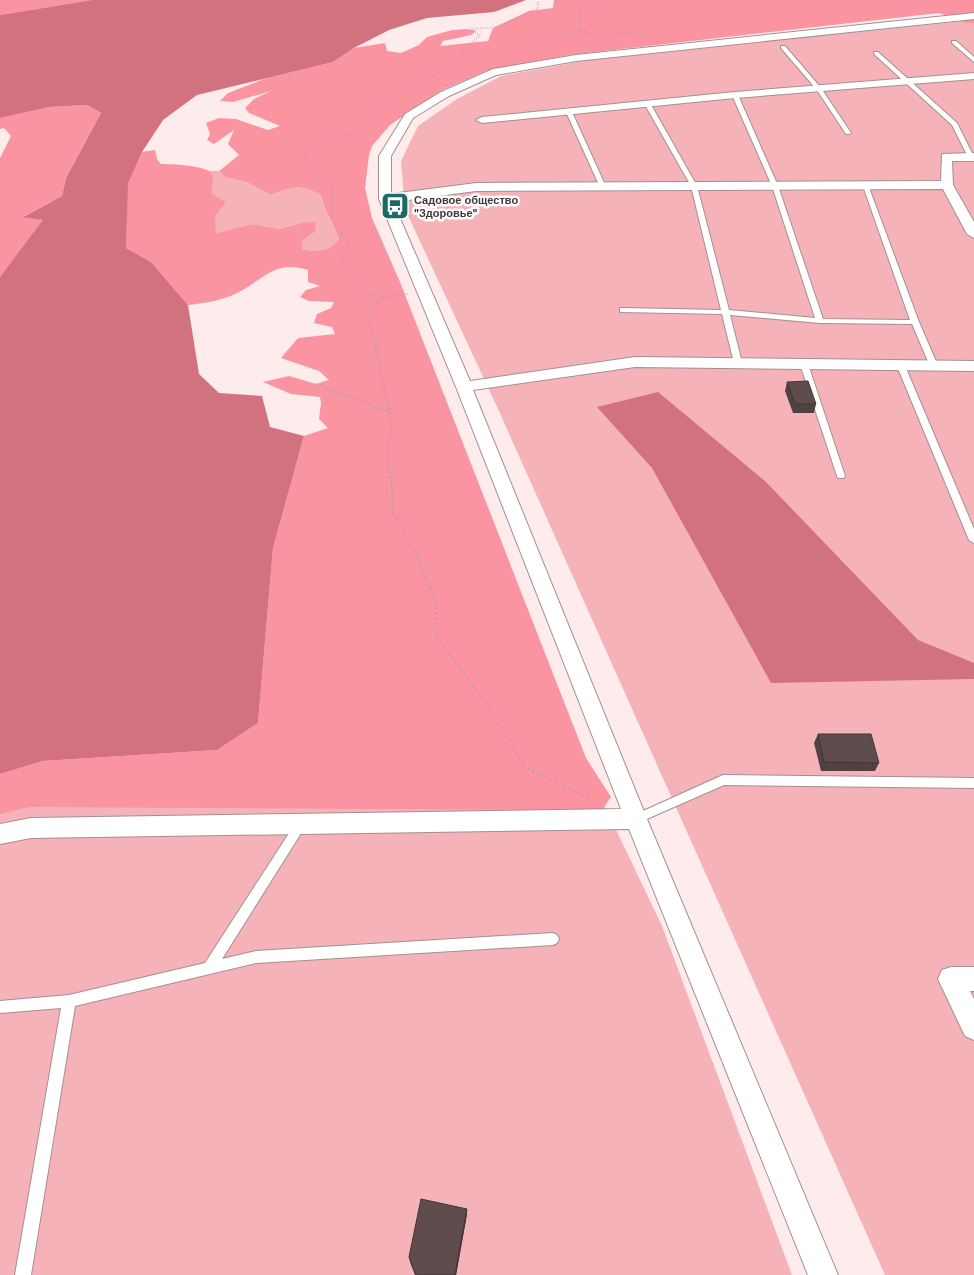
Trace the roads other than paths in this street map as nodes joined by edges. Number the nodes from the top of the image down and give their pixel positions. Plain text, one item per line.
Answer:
1 (972, 22) edge
2 (954, 42) dead end
3 (783, 47) dead end
4 (876, 53) dead end
5 (974, 60) edge
6 (974, 76) edge
7 (906, 82) junction
8 (819, 89) junction
9 (735, 95) junction
10 (647, 103) junction
11 (568, 112) junction
12 (482, 120) dead end
13 (848, 133) dead end
14 (972, 157) edge
15 (694, 186) junction
16 (775, 186) junction
17 (866, 186) junction
18 (947, 186) junction
19 (603, 187) junction
20 (385, 199) junction
21 (971, 222) edge
22 (974, 234) edge
23 (623, 310) dead end
24 (724, 312) junction
25 (820, 321) junction
26 (915, 322) junction
27 (738, 363) junction
28 (804, 364) junction
29 (901, 366) junction
30 (934, 366) junction
31 (974, 366) edge
32 (464, 387) junction
33 (841, 476) dead end
34 (974, 540) edge
35 (974, 784) edge
36 (636, 819) junction
37 (301, 824) junction
38 (0, 834) edge
39 (552, 939) dead end
40 (210, 967) junction
41 (974, 979) edge
42 (69, 1001) junction
43 (0, 1007) edge
44 (974, 1027) edge
45 (23, 1275) edge
46 (823, 1275) edge

1 - 20 street
2 - 5 lane
3 - 8 lane
4 - 7 lane
6 - 7 street
7 - 8 street
7 - 14 lane
8 - 9 street
8 - 13 lane
9 - 10 street
9 - 16 lane
10 - 11 street
10 - 15 lane
11 - 12 street
11 - 19 lane
14 - 18 street
15 - 16 street
15 - 19 street
15 - 24 lane
16 - 17 street
16 - 25 lane
17 - 18 street
17 - 26 lane
18 - 21 street
19 - 20 street
20 - 32 street
21 - 22 street
23 - 24 lane
24 - 25 lane
24 - 27 lane
25 - 26 lane
26 - 30 lane
27 - 28 street
27 - 32 street
28 - 29 street
28 - 33 lane
29 - 30 street
29 - 34 lane
30 - 31 street
32 - 36 street
35 - 36 lane
36 - 37 street
36 - 46 street
37 - 38 street
37 - 40 lane
39 - 40 lane
40 - 42 lane
41 - 44 street
42 - 43 lane
42 - 45 lane

